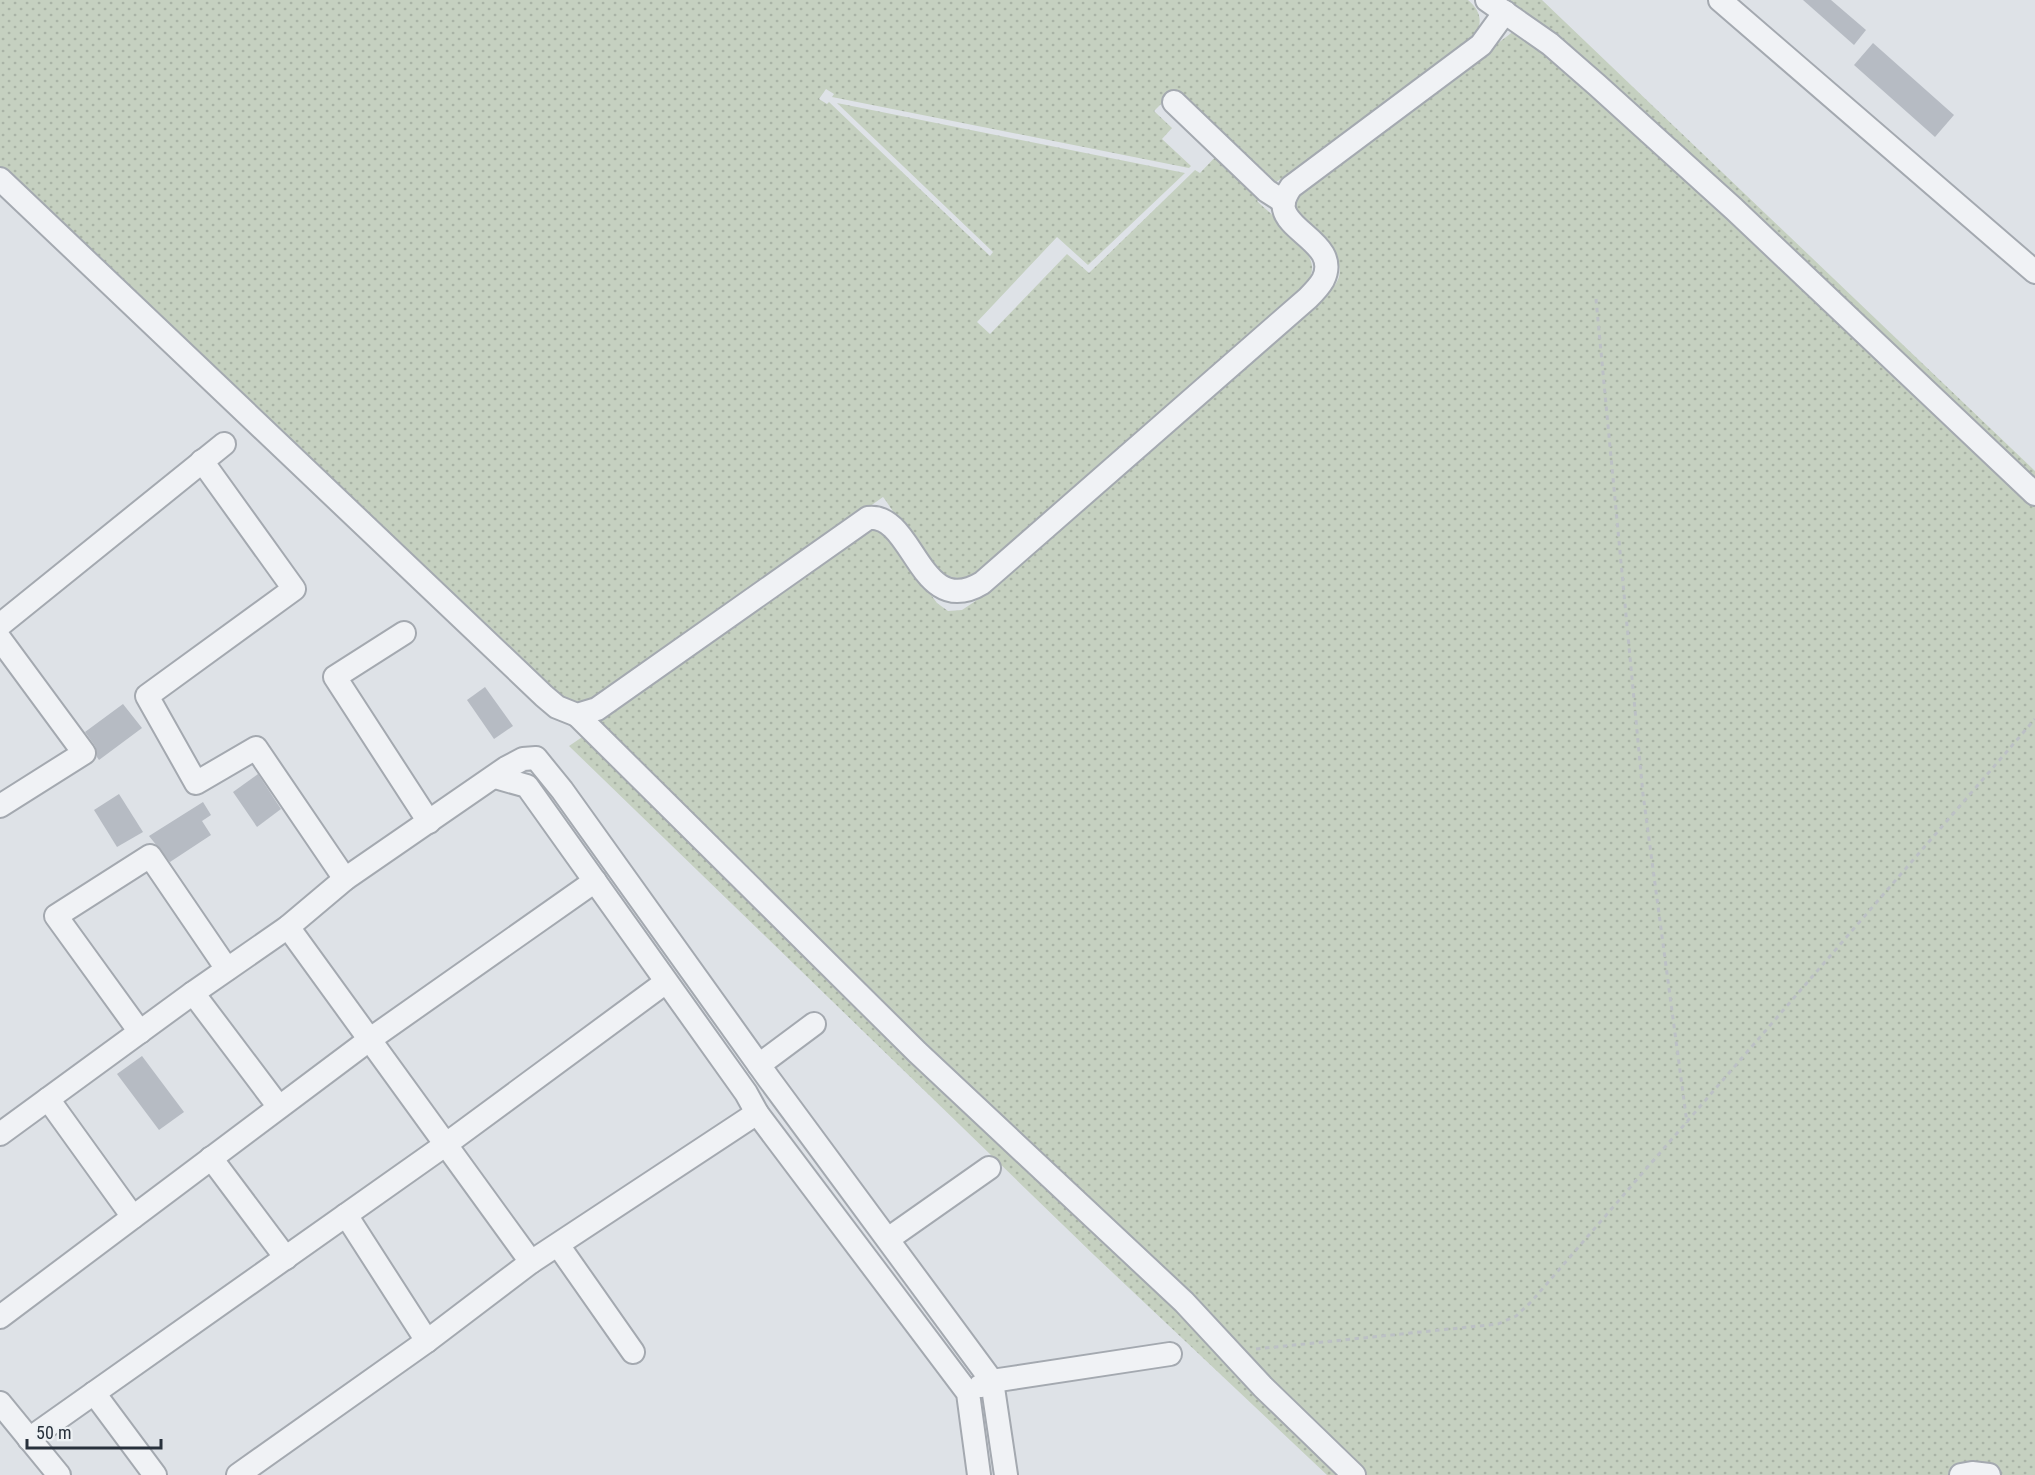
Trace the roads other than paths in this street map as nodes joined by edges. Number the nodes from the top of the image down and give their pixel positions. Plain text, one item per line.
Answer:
1 (1720, 0) edge
2 (1496, 6) edge
3 (1174, 102) dead end
4 (0, 179) edge
5 (1284, 202) junction
6 (2035, 272) edge
7 (224, 444) dead end
8 (202, 461) junction
9 (2035, 494) edge
10 (0, 625) edge
11 (404, 633) dead end
12 (0, 639) edge
13 (577, 715) junction
14 (495, 777) junction
15 (0, 806) edge
16 (429, 822) junction
17 (345, 879) junction
18 (595, 881) junction
19 (288, 927) junction
20 (227, 969) junction
21 (666, 982) junction
22 (193, 993) junction
23 (813, 1024) dead end
24 (140, 1032) junction
25 (369, 1040) junction
26 (764, 1072) junction
27 (746, 1093) junction
28 (48, 1099) junction
29 (279, 1107) junction
30 (757, 1113) junction
31 (0, 1134) edge
32 (445, 1145) junction
33 (211, 1158) junction
34 (989, 1168) dead end
35 (346, 1215) junction
36 (133, 1217) junction
37 (888, 1239) junction
38 (558, 1245) junction
39 (286, 1258) junction
40 (531, 1262) junction
41 (0, 1317) edge
42 (427, 1341) junction
43 (633, 1352) dead end
44 (1170, 1354) dead end
45 (992, 1381) junction
46 (968, 1392) junction
47 (94, 1394) junction
48 (0, 1403) edge
49 (29, 1439) junction
50 (59, 1475) edge
51 (155, 1475) edge
52 (238, 1475) edge
53 (979, 1475) edge
54 (1006, 1475) edge
55 (1354, 1475) edge
56 (1961, 1475) edge
57 (1989, 1475) edge

1 - 6 street
2 - 5 street
2 - 9 street
3 - 5 street
4 - 13 street
5 - 13 street
7 - 8 street
8 - 10 street
8 - 17 street
11 - 16 street
12 - 15 street
13 - 55 street
14 - 16 street
14 - 18 street
14 - 26 street
16 - 17 street
17 - 19 street
18 - 21 street
18 - 25 street
19 - 20 street
19 - 25 street
20 - 22 street
20 - 24 street
21 - 27 street
21 - 32 street
22 - 24 street
22 - 29 street
23 - 26 street
24 - 28 street
25 - 29 street
25 - 32 street
26 - 27 street
26 - 37 street
27 - 30 street
28 - 31 street
28 - 36 street
29 - 33 street
30 - 38 street
30 - 46 street
32 - 35 street
32 - 40 street
33 - 36 street
33 - 39 street
34 - 37 street
35 - 39 street
35 - 42 street
36 - 41 street
37 - 45 street
38 - 40 street
38 - 43 street
39 - 47 street
40 - 42 street
42 - 52 street
44 - 45 street
45 - 46 street
45 - 54 street
46 - 53 street
47 - 49 street
47 - 51 street
48 - 49 street
49 - 50 street
56 - 57 street

